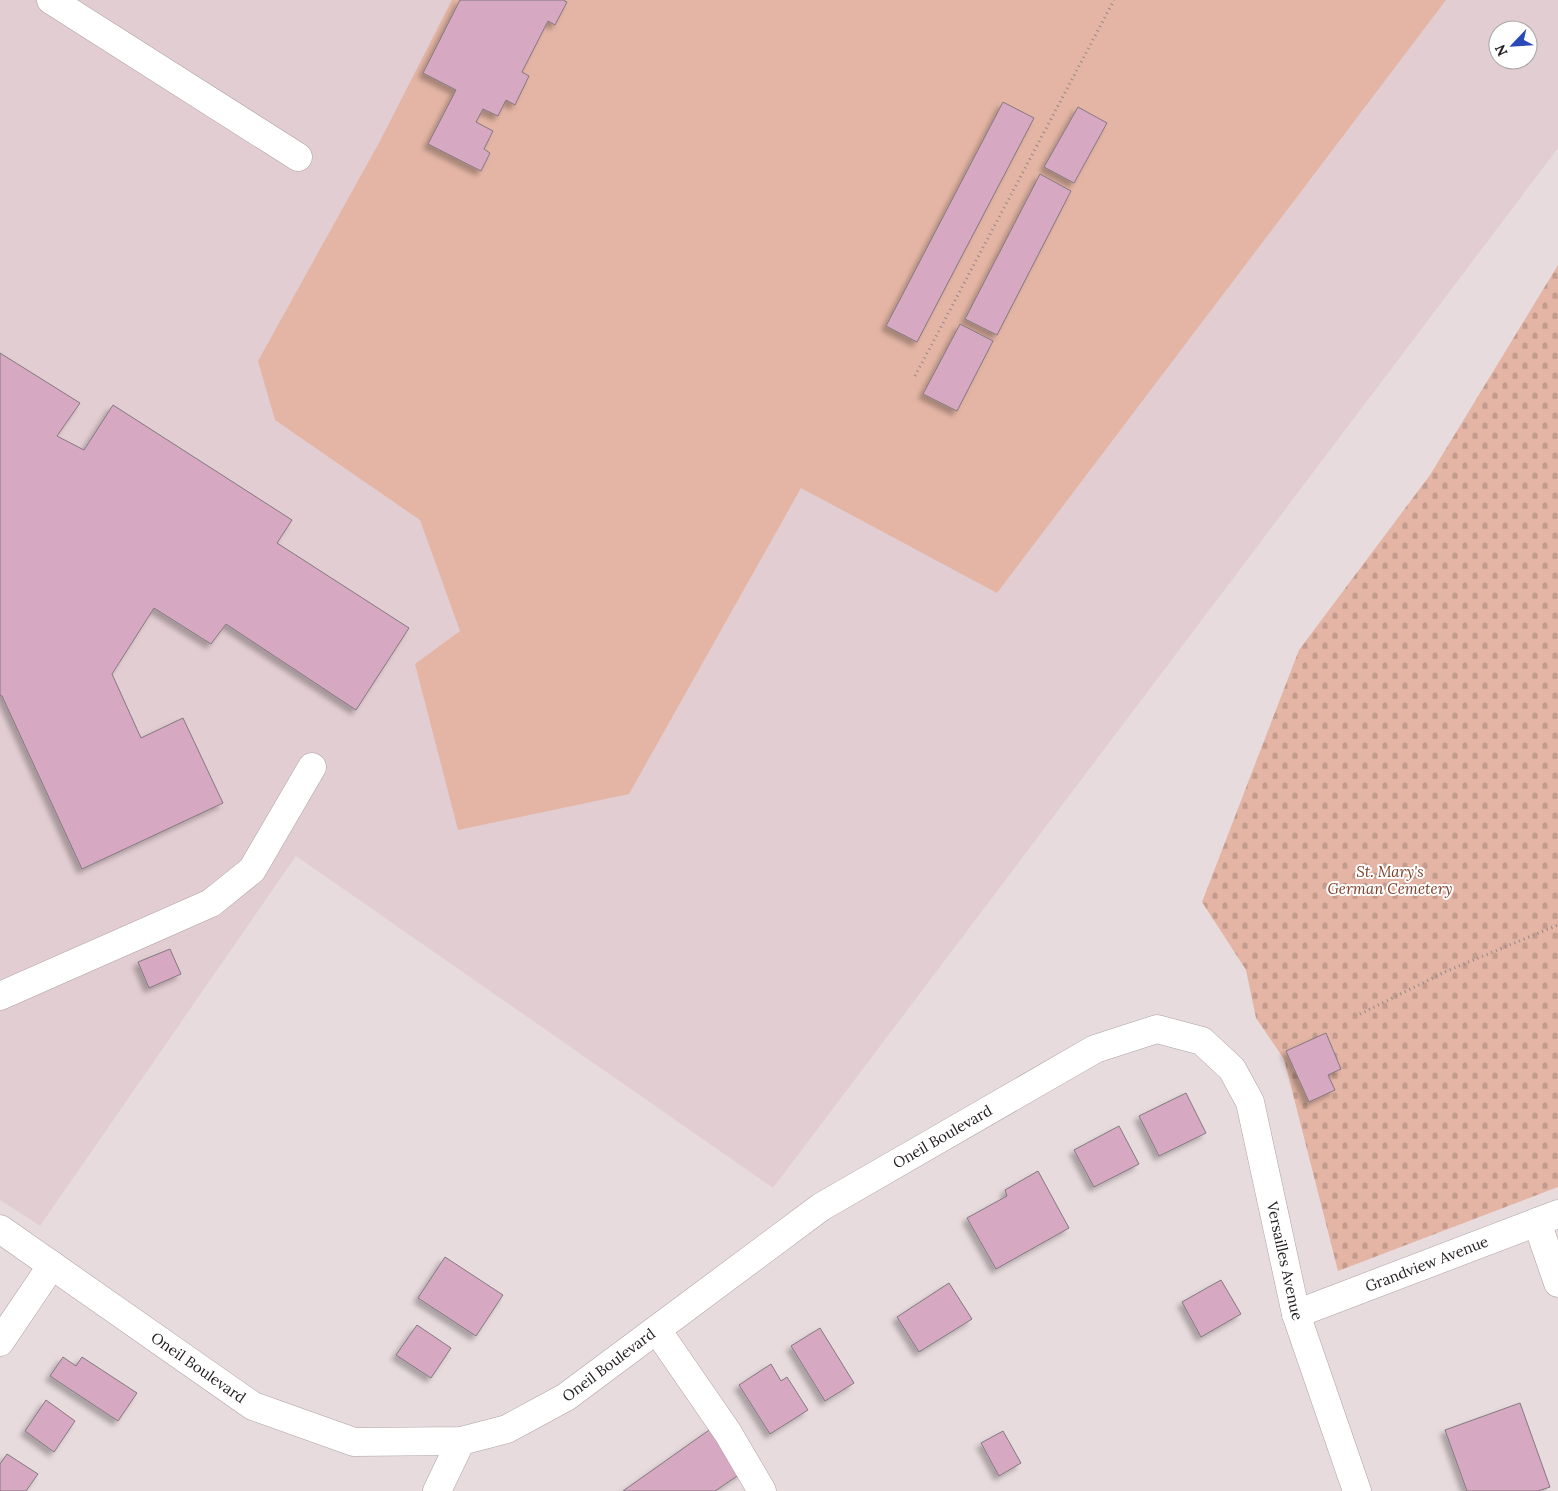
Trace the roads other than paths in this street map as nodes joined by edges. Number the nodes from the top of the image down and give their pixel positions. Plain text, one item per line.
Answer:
1 (51, 0) edge
2 (298, 157) dead end
3 (312, 767) dead end
4 (0, 996) edge
5 (1202, 1041) joint
6 (1547, 1218) edge
7 (0, 1229) edge
8 (52, 1265) junction
9 (1558, 1283) edge
10 (1296, 1314) junction
11 (657, 1330) junction
12 (0, 1342) edge
13 (461, 1441) junction
14 (442, 1489) edge
15 (762, 1491) edge
16 (1357, 1491) edge

1 - 2 street
3 - 4 street
5 - 10 street, Versailles Avenue
5 - 11 street, Oneil Boulevard
6 - 9 street
6 - 10 street, Grandview Avenue
7 - 8 street, Oneil Boulevard
8 - 12 street
8 - 13 street, Oneil Boulevard
10 - 16 street, Versailles Avenue
11 - 13 street, Oneil Boulevard
11 - 15 street
13 - 14 street

